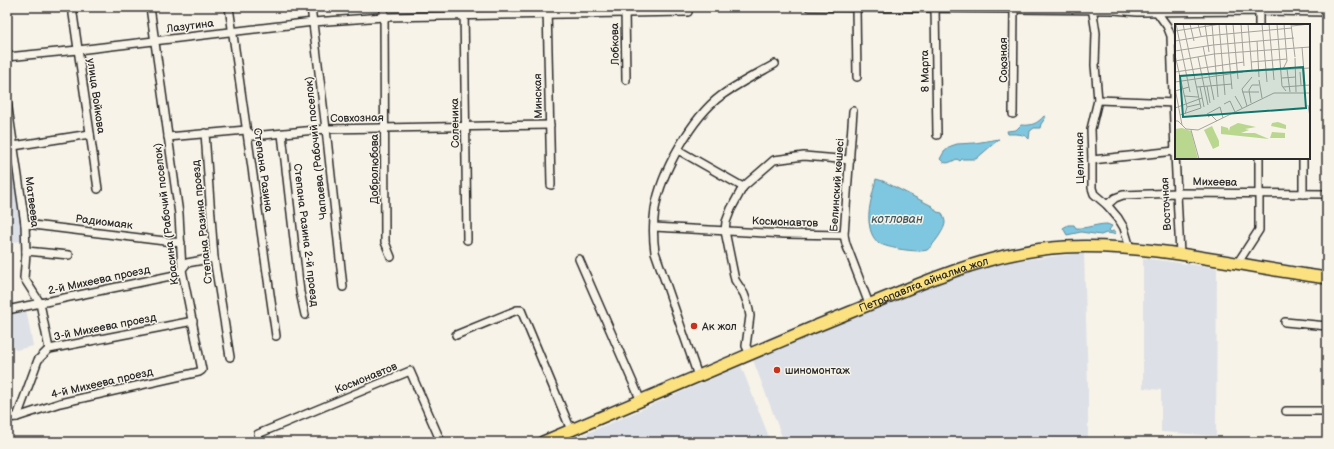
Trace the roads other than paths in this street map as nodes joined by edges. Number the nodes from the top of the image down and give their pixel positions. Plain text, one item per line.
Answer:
1 (72, 7) edge
2 (150, 7) edge
3 (229, 7) edge
4 (310, 7) edge
5 (384, 7) edge
6 (464, 7) edge
7 (809, 7) edge
8 (856, 7) edge
9 (935, 8) edge
10 (1014, 8) edge
11 (1092, 8) edge
12 (1115, 8) edge
13 (1259, 9) edge
14 (547, 10) edge
15 (625, 10) edge
16 (688, 12) dead end
17 (1157, 12) junction
18 (1327, 12) edge
19 (465, 15) junction
20 (384, 17) junction
21 (313, 22) junction
22 (1259, 24) edge
23 (233, 32) junction
24 (155, 41) junction
25 (78, 50) junction
26 (7, 57) edge
27 (775, 64) dead end
28 (857, 77) dead end
29 (626, 80) dead end
30 (1098, 100) junction
31 (7, 102) edge
32 (1175, 103) edge
33 (853, 112) dead end
34 (1013, 114) dead end
35 (550, 126) junction
36 (466, 127) junction
37 (385, 128) junction
38 (326, 129) junction
39 (246, 130) junction
40 (205, 133) junction
41 (90, 134) junction
42 (282, 134) junction
43 (937, 135) dead end
44 (168, 137) junction
45 (10, 147) edge
46 (678, 150) junction
47 (1175, 153) edge
48 (1175, 159) edge
49 (1259, 159) edge
50 (1302, 159) edge
51 (850, 160) junction
52 (1092, 160) junction
53 (551, 185) dead end
54 (743, 187) junction
55 (98, 189) dead end
56 (1177, 192) junction
57 (1259, 194) junction
58 (1303, 194) junction
59 (1327, 194) edge
60 (1107, 205) junction
61 (25, 224) junction
62 (654, 227) junction
63 (726, 231) junction
64 (844, 235) junction
65 (467, 240) dead end
66 (181, 242) junction
67 (1130, 248) junction
68 (26, 251) junction
69 (1180, 254) junction
70 (69, 255) dead end
71 (391, 257) dead end
72 (214, 258) junction
73 (579, 259) dead end
74 (1237, 264) junction
75 (182, 270) junction
76 (1327, 278) edge
77 (343, 287) dead end
78 (40, 303) junction
79 (870, 304) junction
80 (7, 310) edge
81 (305, 314) dead end
82 (193, 321) junction
83 (1285, 322) dead end
84 (1327, 326) edge
85 (456, 335) dead end
86 (276, 336) dead end
87 (49, 349) junction
88 (750, 354) junction
89 (230, 357) dead end
90 (202, 370) joint
91 (698, 376) junction
92 (641, 401) junction
93 (1286, 411) dead end
94 (1327, 411) edge
95 (17, 417) junction
96 (7, 418) edge
97 (571, 430) junction
98 (258, 434) dead end
99 (441, 442) edge
100 (543, 442) edge

1 - 25 street, улица Войкова
2 - 24 street, Красина (Рабочий поселок)
3 - 23 street, Степана Разина
4 - 21 street, Чапаева (Рабочий поселок)
5 - 20 street, Добролюбова
6 - 19 street, Соленика
7 - 8 street
8 - 9 street
8 - 28 street
9 - 10 street
9 - 43 street, 8 Марта
10 - 11 street
10 - 34 street, Союзная
11 - 12 street
11 - 30 street, Целинная
12 - 17 street
13 - 17 street
13 - 18 street
13 - 22 street
14 - 15 street, Лазутина
14 - 19 street, Лазутина
14 - 35 street, Минская
15 - 16 street, Лазутина
15 - 29 street, Лобкова
17 - 32 street, Восточная
19 - 20 street, Лазутина
19 - 36 street, Соленика
20 - 21 street, Лазутина
20 - 37 street, Добролюбова
21 - 23 street, Лазутина
21 - 38 street, Чапаева (Рабочий поселок)
23 - 24 street, Лазутина
23 - 39 street, Степана Разина
24 - 25 street, Лазутина
24 - 44 street, Красина (Рабочий поселок)
25 - 26 street, Лазутина
25 - 41 street, улица Войкова
27 - 46 street
30 - 32 street
30 - 52 street, Целинная
31 - 45 street, Матвеева
32 - 47 street, Восточная
33 - 51 street, Белинский көшесі
35 - 36 street, Совхозная
35 - 53 street, Минская
36 - 37 street, Совхозная
36 - 65 street, Соленика
37 - 38 street, Совхозная
37 - 71 street, Добролюбова
38 - 42 street, Совхозная
38 - 77 street, Чапаева (Рабочий поселок)
39 - 40 street, Совхозная
39 - 42 street, Совхозная
39 - 86 street, Степана Разина
40 - 44 street, Совхозная
40 - 72 street, Степана Разина проезд
41 - 45 street
41 - 55 street, улица Войкова
42 - 81 street, Степана Разина 2-й проезд
44 - 66 street, Красина (Рабочий поселок)
45 - 61 street, Матвеева
46 - 54 street
46 - 62 street
47 - 52 street
48 - 56 street, Восточная
49 - 57 street
50 - 58 street
51 - 54 street
51 - 64 street, Белинский көшесі
52 - 60 street, Целинная
54 - 63 street
56 - 57 street, Михеева
56 - 60 street, Михеева
56 - 69 street, Восточная
57 - 58 street, Михеева
57 - 74 street
58 - 59 street, Михеева
60 - 67 street, Целинная
61 - 66 street, Радиомаяк
61 - 68 street, Матвеева
62 - 63 street, Космонавтов
62 - 91 street
63 - 64 street, Космонавтов
63 - 88 street
64 - 79 street, Белинский көшесі
66 - 75 street, Красина (Рабочий поселок)
67 - 69 highway, Петропавлға айналма жол
67 - 79 highway, Петропавлға айналма жол
68 - 70 street
68 - 78 street, Матвеева
69 - 74 highway, Петропавлға айналма жол
72 - 75 street, 2-й Михеева проезд
72 - 89 street, Степана Разина проезд
73 - 92 street
74 - 76 highway, Петропавлға айналма жол
75 - 78 street, 2-й Михеева проезд
75 - 82 street, Красина (Рабочий поселок)
78 - 80 street, 2-й Михеева проезд
78 - 87 street, Матвеева
79 - 88 highway, Петропавлға айналма жол
82 - 87 street, 3-й Михеева проезд
82 - 90 street, Красина (Рабочий поселок)
83 - 84 street
85 - 97 street
87 - 95 street, 3-й Михеева проезд
88 - 91 highway, Петропавлға айналма жол
90 - 95 street, 4-й Михеева проезд
91 - 92 highway, Петропавлға айналма жол
92 - 97 highway, Петропавлға айналма жол
93 - 94 street
95 - 96 street, 4-й Михеева проезд
97 - 100 highway, Петропавлға айналма жол
98 - 99 street, Космонавтов

